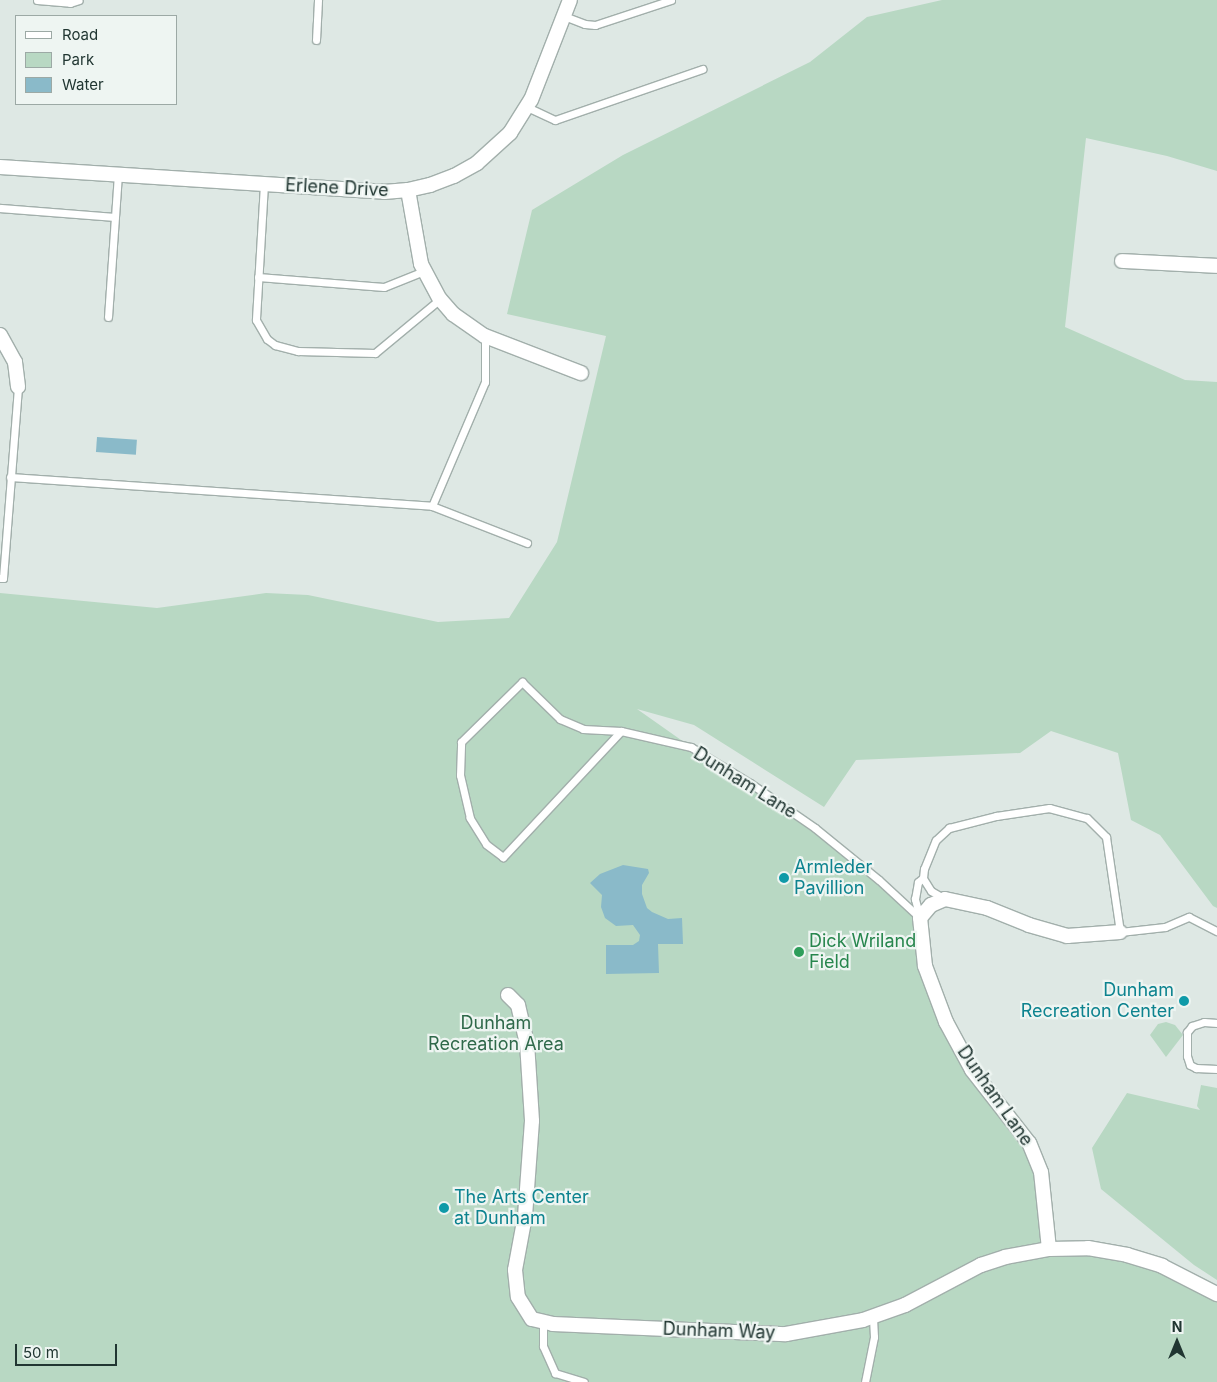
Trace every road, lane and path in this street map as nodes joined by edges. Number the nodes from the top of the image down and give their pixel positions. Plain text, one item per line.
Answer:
1 (37, 0) edge
2 (79, 0) edge
3 (318, 0) edge
4 (570, 0) edge
5 (671, 0) edge
6 (564, 16) junction
7 (316, 40) dead end
8 (702, 69) dead end
9 (527, 107) junction
10 (0, 166) edge
11 (118, 174) junction
12 (264, 184) junction
13 (408, 190) junction
14 (0, 208) edge
15 (115, 217) junction
16 (1122, 261) dead end
17 (1217, 266) edge
18 (424, 271) junction
19 (258, 277) junction
20 (440, 299) junction
21 (108, 317) dead end
22 (0, 335) edge
23 (485, 336) junction
24 (581, 373) dead end
25 (18, 387) joint
26 (10, 478) junction
27 (432, 506) junction
28 (528, 543) dead end
29 (0, 578) edge
30 (621, 731) junction
31 (923, 878) junction
32 (945, 899) junction
33 (920, 918) junction
34 (1217, 931) edge
35 (1120, 932) junction
36 (508, 994) dead end
37 (1217, 1023) edge
38 (1217, 1070) edge
39 (1049, 1249) junction
40 (1217, 1294) edge
41 (873, 1316) junction
42 (543, 1321) junction
43 (584, 1382) edge
44 (864, 1382) edge

1 - 2 lane
3 - 7 lane
4 - 6 street, Erlene Drive
5 - 6 lane
6 - 9 street, Erlene Drive
8 - 9 lane
9 - 13 street, Erlene Drive
10 - 11 street, Erlene Drive
11 - 12 street, Erlene Drive
11 - 15 lane
12 - 13 street, Erlene Drive
12 - 19 lane
13 - 18 street
14 - 15 lane
15 - 21 lane
16 - 17 street
18 - 19 lane
18 - 20 street
19 - 20 lane
20 - 23 street
22 - 25 street
23 - 24 street
23 - 27 lane
25 - 26 lane
26 - 27 lane
26 - 29 lane
27 - 28 lane
30 - 30 lane, Dunham Lane
30 - 33 lane, Dunham Lane
31 - 32 lane
31 - 33 lane
31 - 35 lane
32 - 33 street
32 - 35 street
33 - 39 street, Dunham Lane
34 - 35 lane
36 - 42 street
37 - 38 lane
39 - 40 street, Dunham Way
39 - 41 street, Dunham Way
41 - 42 street, Dunham Way
41 - 44 lane
42 - 43 lane

